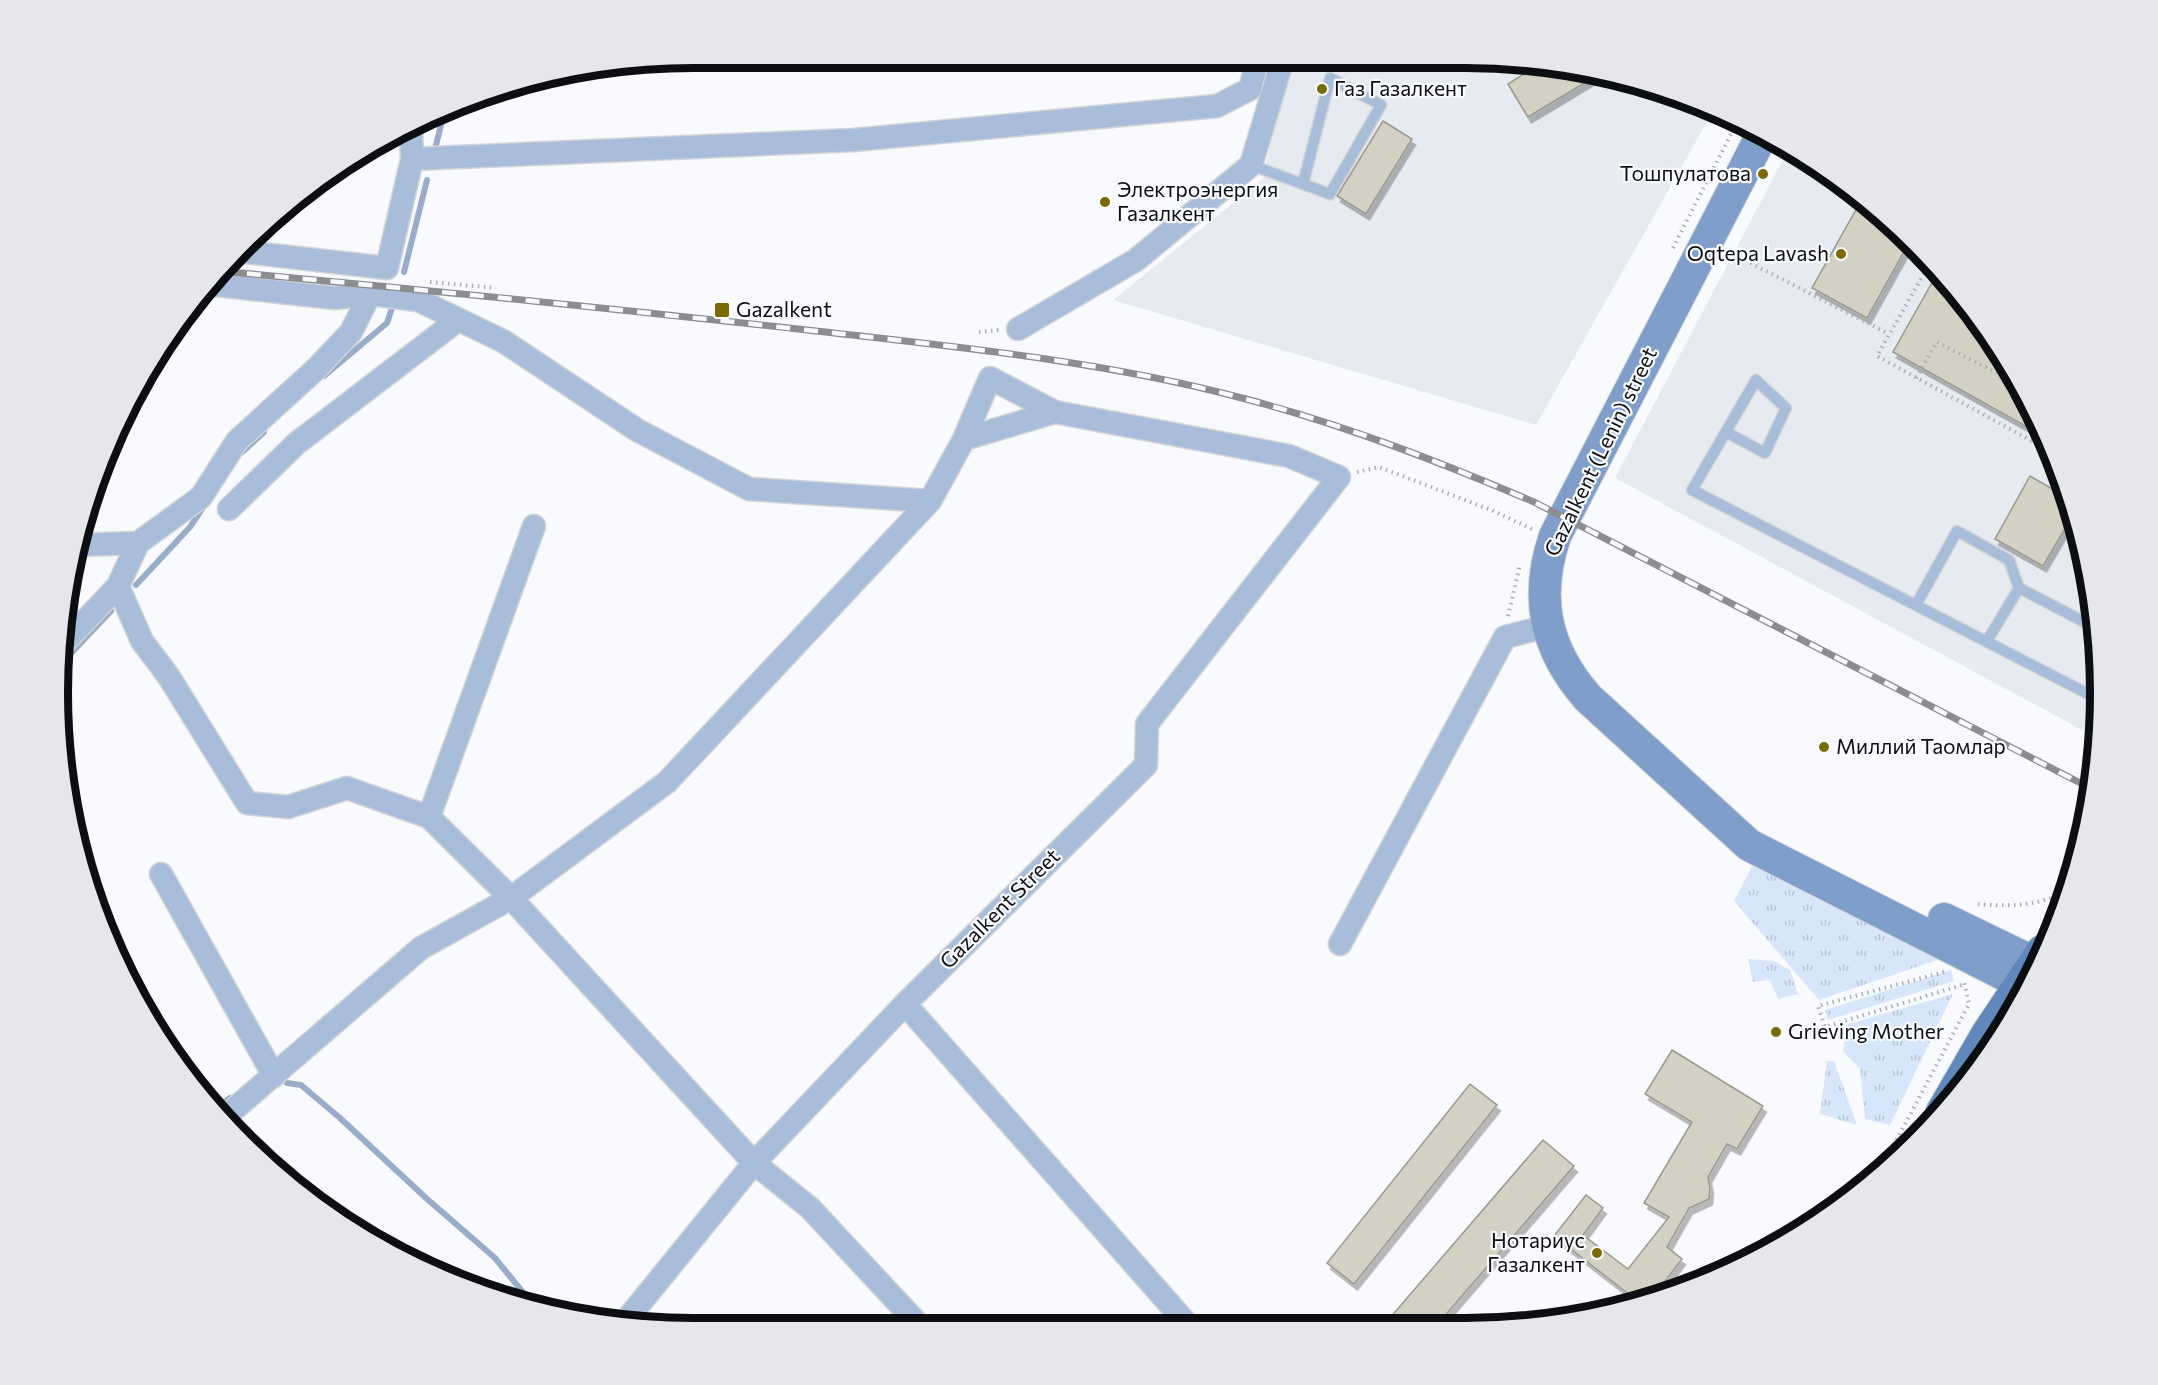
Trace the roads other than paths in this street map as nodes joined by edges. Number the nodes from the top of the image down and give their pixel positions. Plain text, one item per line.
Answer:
1 (1256, 68) edge
2 (1280, 68) edge
3 (411, 135) edge
4 (1759, 141) edge
5 (412, 159) junction
6 (1251, 165) junction
7 (1303, 184) junction
8 (250, 253) edge
9 (219, 285) edge
10 (370, 294) junction
11 (458, 320) junction
12 (1018, 329) dead end
13 (1055, 412) junction
14 (1726, 432) junction
15 (964, 439) junction
16 (930, 501) junction
17 (229, 508) dead end
18 (534, 526) dead end
19 (138, 543) junction
20 (86, 545) edge
21 (118, 586) junction
22 (2019, 588) junction
23 (1916, 605) junction
24 (2086, 623) edge
25 (1548, 626) junction
26 (71, 636) edge
27 (1986, 641) junction
28 (2090, 695) edge
29 (429, 817) junction
30 (161, 874) dead end
31 (511, 898) junction
32 (1340, 944) dead end
33 (2027, 967) edge
34 (905, 1004) junction
35 (274, 1076) junction
36 (230, 1112) edge
37 (754, 1163) junction
38 (631, 1314) edge
39 (912, 1318) edge
40 (1182, 1318) edge

1 - 5 street
2 - 6 street
3 - 5 street
4 - 25 main road, Gazalkent (Lenin) street
5 - 8 street
6 - 7 lane
6 - 12 street
7 - 7 lane
9 - 10 street
10 - 11 street
10 - 19 street
11 - 16 street
11 - 17 street
13 - 15 street
13 - 15 street
13 - 34 street, Gazalkent Street
14 - 14 lane
14 - 23 lane
15 - 16 street
16 - 31 street
18 - 29 street
19 - 20 street
19 - 21 street
21 - 26 street
21 - 29 street
22 - 23 lane
22 - 24 lane
22 - 27 lane
23 - 27 lane
25 - 32 street
25 - 33 main road, Gazalkent (Lenin) street
27 - 28 lane
29 - 31 street
30 - 35 street
31 - 35 street
31 - 37 street
34 - 37 street, Gazalkent Street
34 - 40 street
35 - 36 street
37 - 38 street, Gazalkent Street
37 - 39 street

